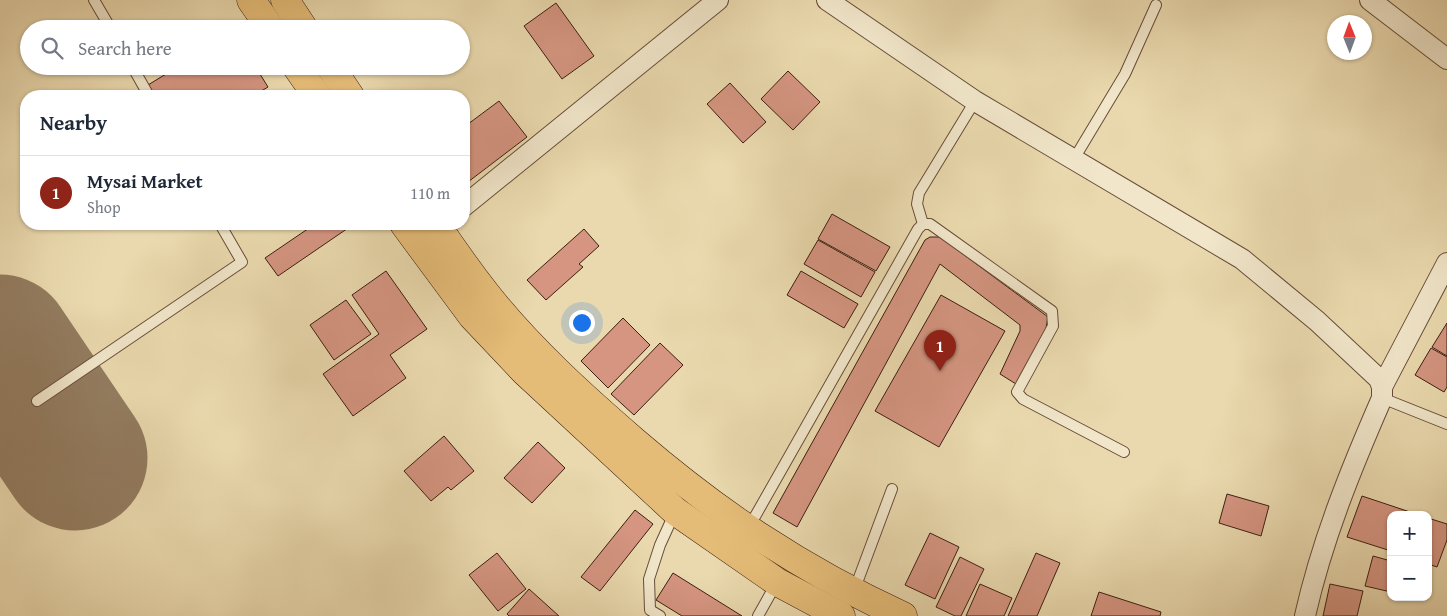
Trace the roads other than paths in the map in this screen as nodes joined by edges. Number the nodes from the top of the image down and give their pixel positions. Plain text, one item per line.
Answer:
1 (94, 0) edge
2 (251, 0) edge
3 (285, 0) edge
4 (718, 0) edge
5 (827, 0) edge
6 (1370, 0) edge
7 (1156, 5) dead end
8 (106, 20) edge
9 (265, 20) edge
10 (298, 20) edge
11 (1447, 59) edge
12 (137, 75) edge
13 (302, 75) edge
14 (336, 75) edge
15 (146, 90) edge
16 (313, 90) edge
17 (346, 90) edge
18 (975, 101) junction
19 (1074, 159) junction
20 (470, 201) edge
21 (923, 224) junction
22 (223, 230) edge
23 (429, 230) edge
24 (430, 230) edge
25 (1447, 263) edge
26 (1382, 393) junction
27 (37, 401) dead end
28 (1447, 424) edge
29 (1124, 452) dead end
30 (892, 489) dead end
31 (675, 512) junction
32 (747, 530) junction
33 (777, 582) junction
34 (842, 610) edge
35 (660, 616) edge
36 (758, 616) edge
37 (903, 616) edge
38 (1305, 616) edge

1 - 8 lane
2 - 9 highway
3 - 10 highway
4 - 20 street
5 - 18 street
6 - 11 street
7 - 19 lane
12 - 15 lane
13 - 16 highway
14 - 17 highway
18 - 19 street
18 - 21 lane
19 - 26 street
21 - 29 lane
21 - 32 lane
22 - 27 lane
23 - 31 highway
24 - 32 highway
25 - 26 street
26 - 28 lane
26 - 38 street
30 - 34 lane
31 - 33 highway
31 - 35 lane
32 - 34 highway
33 - 34 highway
33 - 36 lane
34 - 37 highway

